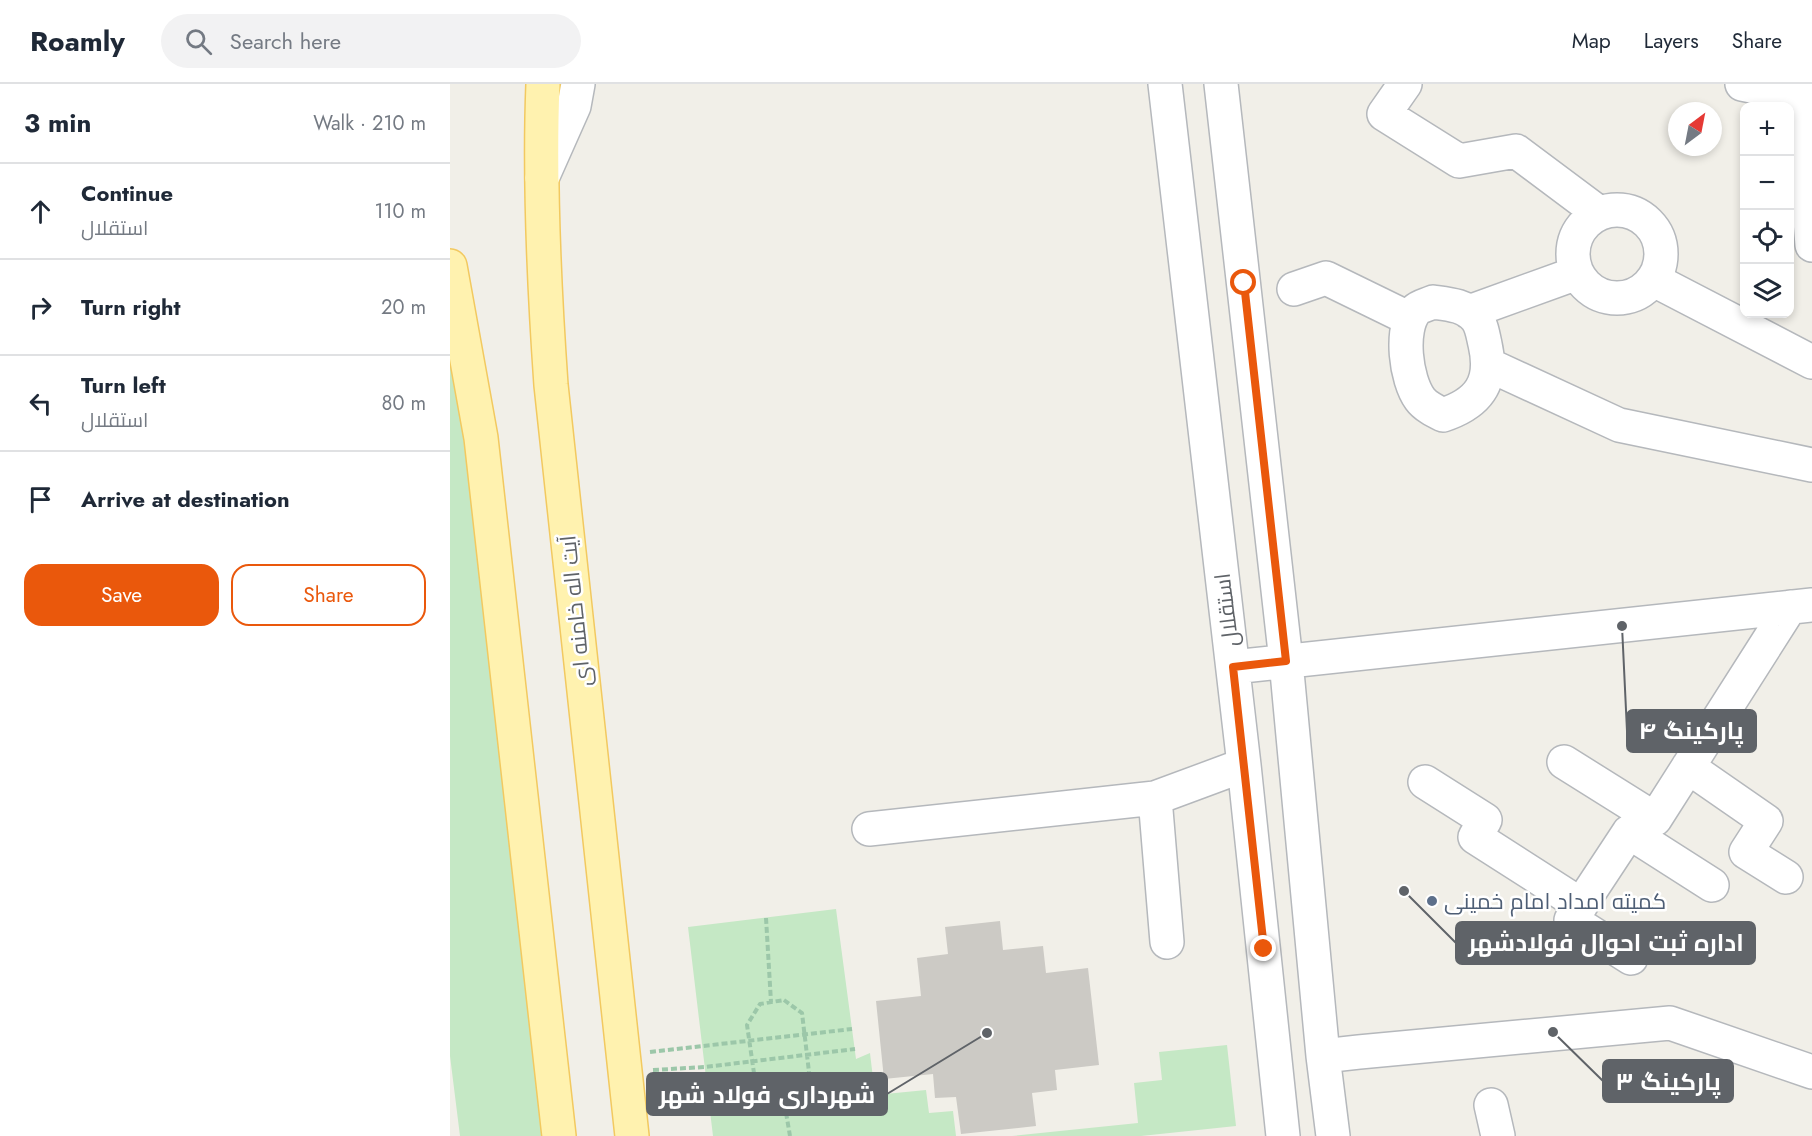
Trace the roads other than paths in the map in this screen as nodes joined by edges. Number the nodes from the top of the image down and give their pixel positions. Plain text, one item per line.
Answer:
1 (543, 84) edge
2 (578, 84) edge
3 (1165, 84) edge
4 (1221, 84) edge
5 (1405, 84) edge
6 (1742, 84) edge
7 (1798, 90) edge
8 (542, 178) junction
9 (1599, 213) junction
10 (1812, 245) edge
11 (450, 266) edge
12 (1577, 273) junction
13 (1654, 280) junction
14 (1294, 289) dead end
15 (1469, 312) junction
16 (1410, 319) junction
17 (1812, 362) edge
18 (1489, 365) junction
19 (1812, 465) edge
20 (1801, 606) edge
21 (1286, 661) junction
22 (1233, 667) junction
23 (1564, 762) dead end
24 (1244, 765) junction
25 (1688, 766) junction
26 (1425, 782) dead end
27 (1155, 798) junction
28 (1642, 825) junction
29 (869, 828) dead end
30 (1786, 877) dead end
31 (1712, 885) dead end
32 (1581, 905) junction
33 (1167, 942) dead end
34 (1631, 958) dead end
35 (1323, 1056) junction
36 (1812, 1072) edge
37 (559, 1136) edge
38 (632, 1136) edge
39 (1283, 1136) edge
40 (1333, 1136) edge

1 - 8 main road, آیت اله خامنه ای
2 - 8 street
3 - 22 street, استقلال
4 - 21 street
5 - 9 street
6 - 7 street
7 - 10 street
8 - 38 main road, آیت اله خامنه ای
9 - 12 street
9 - 13 street
11 - 37 main road
12 - 13 street
12 - 15 street
13 - 17 street
14 - 16 street
15 - 16 street
15 - 18 street
16 - 18 street
18 - 19 street
20 - 21 street
20 - 25 street
21 - 22 street
21 - 35 street
22 - 24 street, استقلال
23 - 28 street
24 - 27 street
24 - 39 street, استقلال
25 - 28 street
25 - 30 street
26 - 32 street
27 - 29 street
27 - 33 street
28 - 31 street
28 - 32 street
32 - 34 street
35 - 36 street
35 - 40 street

